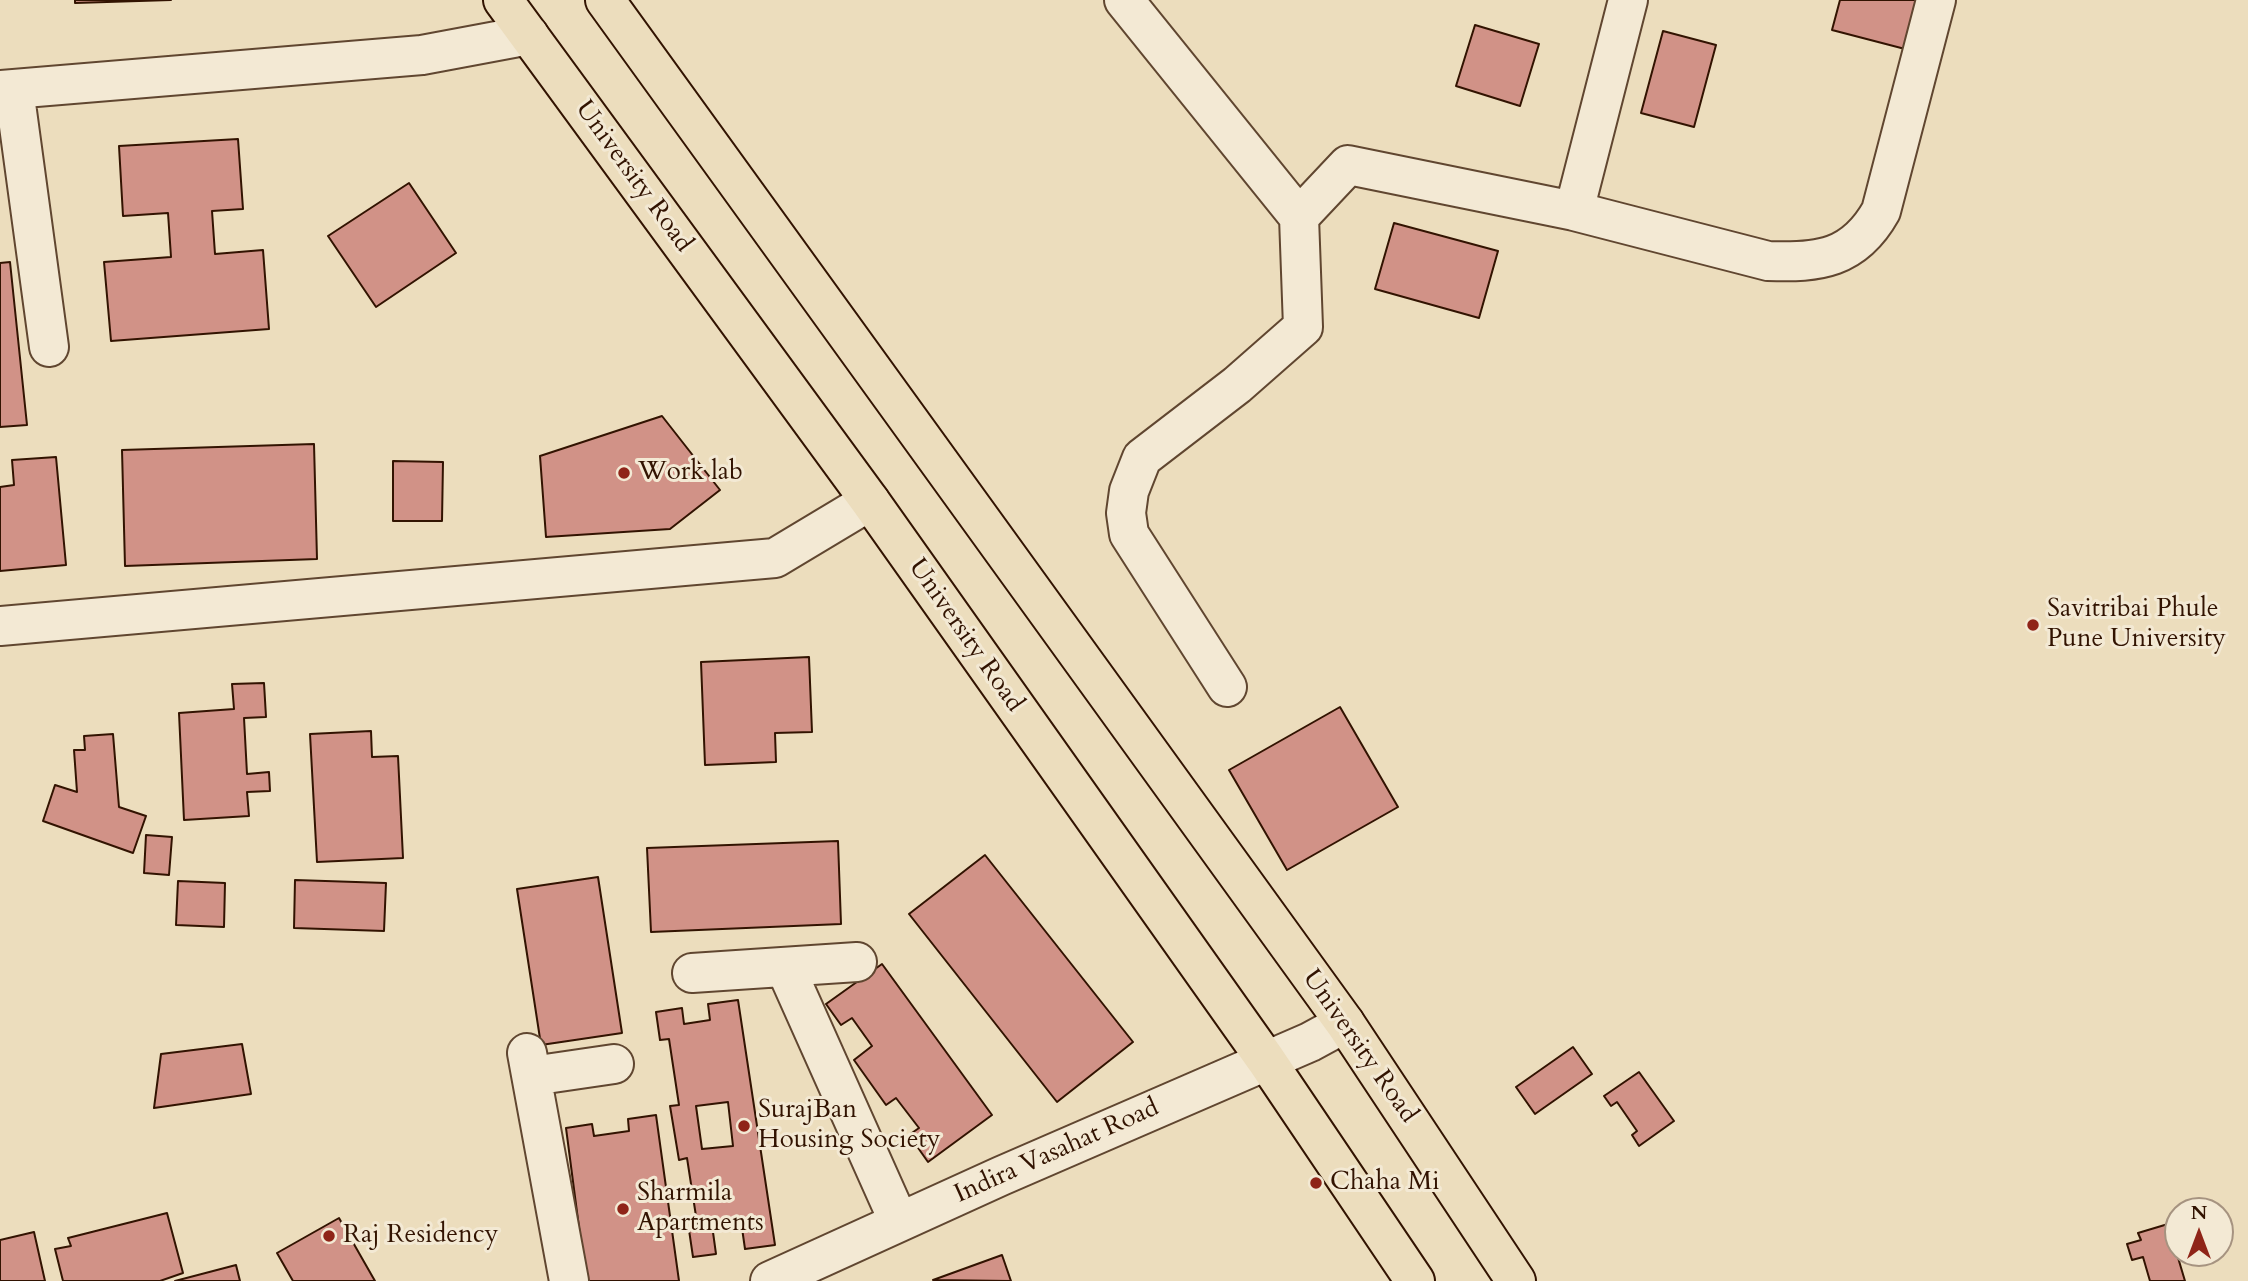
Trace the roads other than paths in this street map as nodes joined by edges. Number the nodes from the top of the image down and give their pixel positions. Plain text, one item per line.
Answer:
1 (503, 0) edge
2 (605, 0) edge
3 (1124, 0) edge
4 (1628, 0) edge
5 (1936, 0) edge
6 (529, 35) junction
7 (7, 90) edge
8 (1574, 211) junction
9 (1299, 217) junction
10 (16, 228) edge
11 (49, 347) dead end
12 (870, 501) junction
13 (0, 626) edge
14 (1227, 687) dead end
15 (857, 962) dead end
16 (785, 967) junction
17 (692, 973) dead end
18 (1345, 1023) junction
19 (1266, 1060) junction
20 (614, 1064) dead end
21 (899, 1222) junction
22 (569, 1281) edge
23 (770, 1281) edge
24 (1415, 1281) edge
25 (1516, 1281) edge

1 - 6 main road, University Road
2 - 18 main road, University Road
3 - 9 street
4 - 8 street
5 - 8 street
6 - 7 street
6 - 12 main road, University Road
7 - 10 street
8 - 9 street
9 - 14 street
10 - 11 street
12 - 13 street
12 - 19 main road, University Road
15 - 16 street
16 - 17 street
16 - 21 street
18 - 19 street, Indira Vasahat Road
18 - 25 main road, University Road
19 - 21 street, Indira Vasahat Road
19 - 24 main road, University Road
20 - 22 street
21 - 23 street, Indira Vasahat Road

